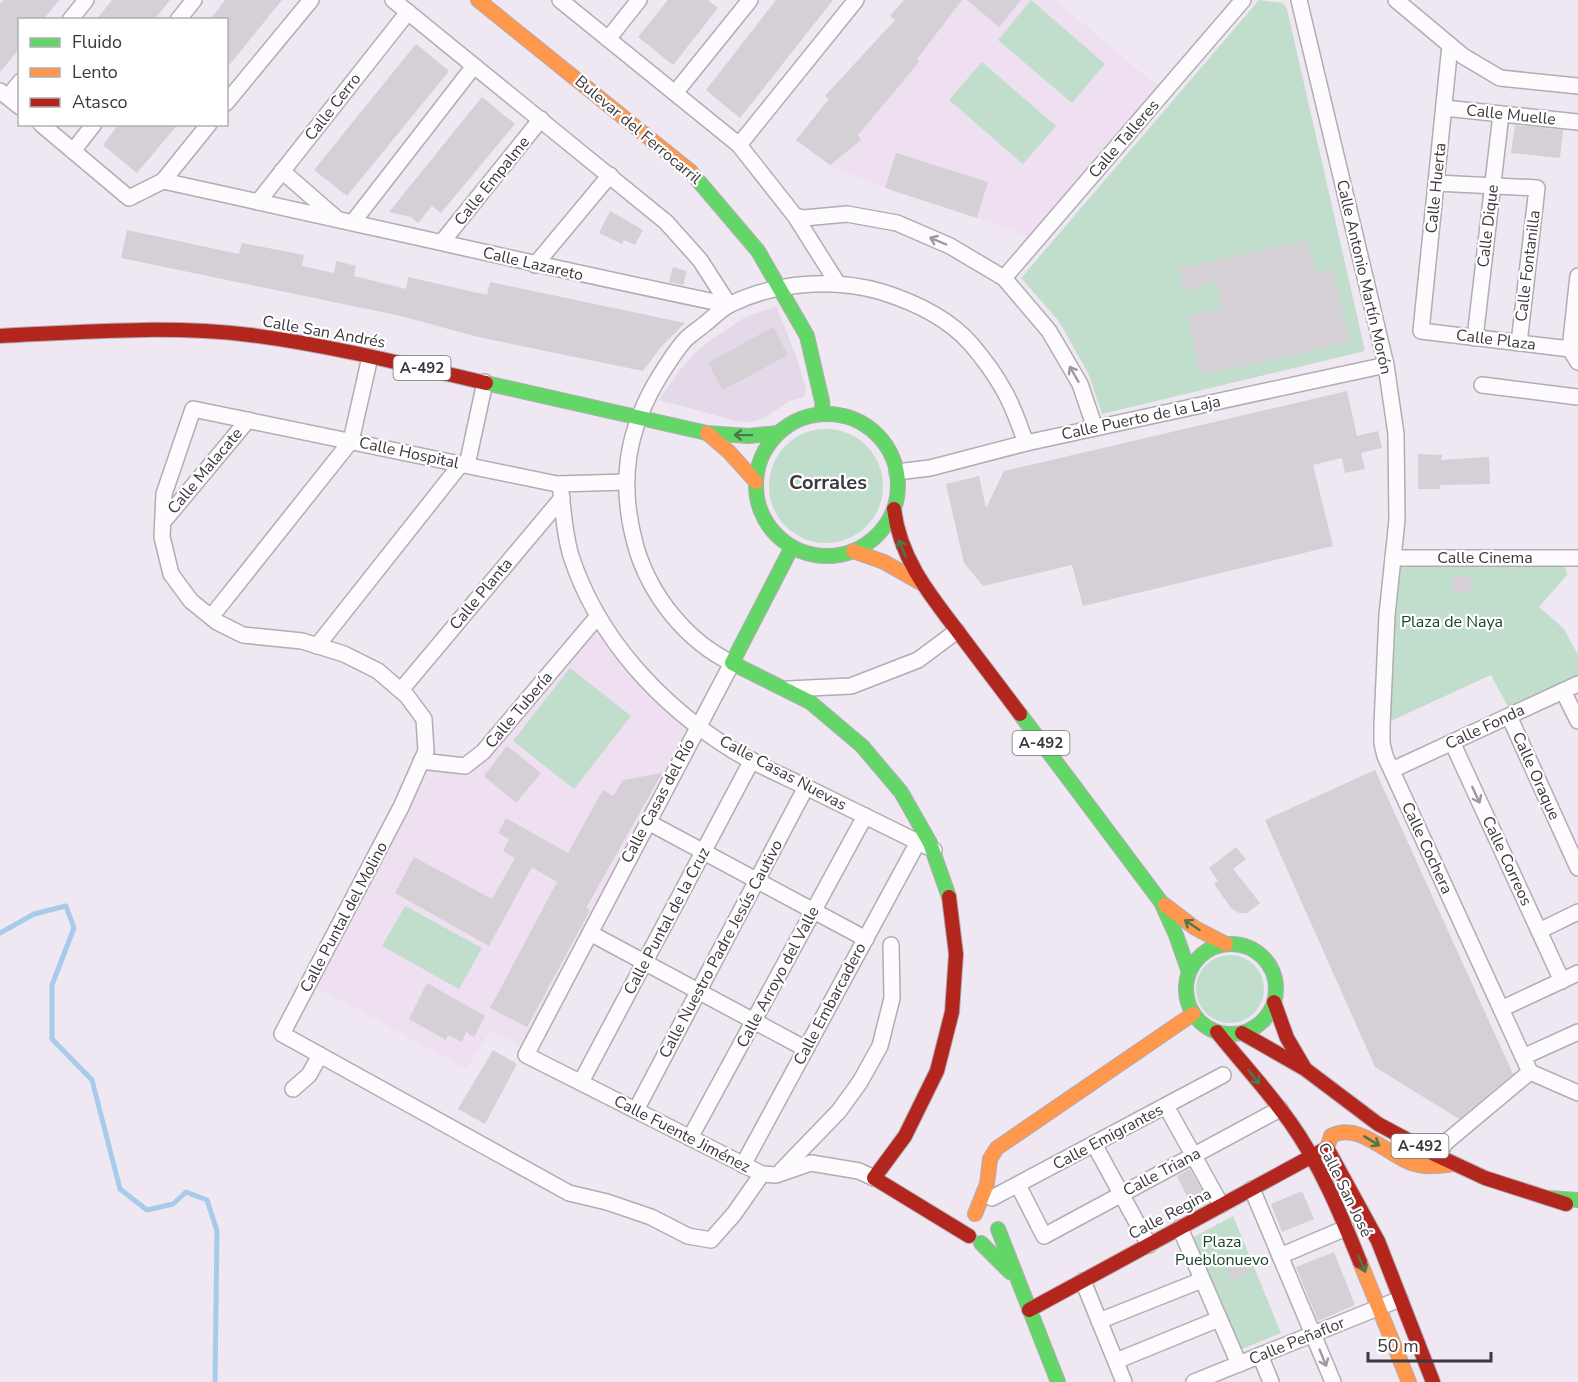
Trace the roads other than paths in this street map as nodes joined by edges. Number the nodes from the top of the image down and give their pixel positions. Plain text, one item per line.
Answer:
1 (86, 0) edge
2 (194, 0) edge
3 (311, 0) edge
4 (393, 0) edge
5 (478, 0) edge
6 (560, 0) edge
7 (639, 0) edge
8 (750, 0) edge
9 (856, 0) edge
10 (1243, 0) edge
11 (1299, 0) edge
12 (1396, 0) edge
13 (408, 12) junction
14 (72, 18) edge
15 (180, 18) edge
16 (608, 39) junction
17 (1450, 45) junction
18 (474, 66) junction
19 (18, 85) edge
20 (1578, 86) edge
21 (675, 93) junction
22 (9, 98) edge
23 (228, 101) edge
24 (1444, 108) junction
25 (1501, 114) junction
26 (541, 119) junction
27 (1578, 122) edge
28 (43, 126) edge
29 (92, 126) edge
30 (207, 126) edge
31 (739, 145) junction
32 (73, 151) junction
33 (282, 171) junction
34 (610, 175) junction
35 (163, 181) junction
36 (1436, 183) junction
37 (1493, 186) junction
38 (258, 202) junction
39 (795, 216) junction
40 (345, 221) junction
41 (442, 242) junction
42 (535, 265) junction
43 (1578, 276) edge
44 (1004, 278) junction
45 (838, 284) junction
46 (780, 287) junction
47 (1577, 302) edge
48 (729, 305) junction
49 (1421, 331) joint
50 (0, 336) edge
51 (1475, 338) junction
52 (1519, 343) junction
53 (1574, 355) edge
54 (370, 357) junction
55 (1386, 365) junction
56 (484, 382) junction
57 (1482, 385) dead end
58 (1578, 397) edge
59 (193, 409) joint
60 (823, 414) junction
61 (638, 416) junction
62 (248, 420) junction
63 (1095, 428) junction
64 (707, 434) junction
65 (778, 434) junction
66 (351, 441) junction
67 (1026, 443) junction
68 (464, 465) junction
69 (897, 472) junction
70 (627, 482) junction
71 (756, 482) junction
72 (561, 491) junction
73 (894, 509) junction
74 (163, 522) junction
75 (792, 547) junction
76 (853, 552) junction
77 (1393, 558) junction
78 (1578, 558) edge
79 (921, 583) junction
80 (598, 616) junction
81 (212, 618) junction
82 (957, 632) junction
83 (317, 646) junction
84 (732, 663) junction
85 (1578, 684) edge
86 (785, 689) junction
87 (401, 690) junction
88 (1563, 691) junction
89 (1509, 716) junction
90 (1578, 721) edge
91 (698, 726) junction
92 (1452, 742) junction
93 (752, 760) junction
94 (421, 761) junction
95 (1392, 770) junction
96 (806, 787) junction
97 (865, 816) junction
98 (648, 822) junction
99 (918, 842) junction
100 (934, 850) junction
101 (1574, 850) edge
102 (704, 852) junction
103 (1578, 868) edge
104 (757, 881) junction
105 (1161, 902) junction
106 (814, 911) junction
107 (1578, 912) edge
108 (1539, 931) junction
109 (590, 933) junction
110 (866, 939) junction
111 (1226, 944) junction
112 (891, 945) dead end
113 (645, 963) junction
114 (1189, 972) junction
115 (1578, 973) edge
116 (1562, 981) junction
117 (698, 992) junction
118 (1274, 1002) junction
119 (1501, 1009) junction
120 (1193, 1014) junction
121 (754, 1022) junction
122 (1217, 1032) junction
123 (1578, 1032) edge
124 (1242, 1033) junction
125 (806, 1049) junction
126 (320, 1055) junction
127 (526, 1055) joint
128 (1523, 1057) junction
129 (1305, 1069) junction
130 (1530, 1072) junction
131 (1223, 1075) dead end
132 (581, 1082) junction
133 (293, 1089) dead end
134 (1578, 1093) edge
135 (1166, 1106) junction
136 (1280, 1109) junction
137 (636, 1110) junction
138 (690, 1138) junction
139 (1094, 1144) junction
140 (1327, 1148) junction
141 (1194, 1155) junction
142 (1438, 1156) junction
143 (1311, 1157) junction
144 (1453, 1164) junction
145 (743, 1165) junction
146 (769, 1175) junction
147 (874, 1178) junction
148 (1018, 1185) junction
149 (1252, 1189) junction
150 (1121, 1194) junction
151 (1548, 1198) junction
152 (1578, 1200) edge
153 (1221, 1205) junction
154 (984, 1207) junction
155 (1578, 1209) edge
156 (940, 1217) junction
157 (1180, 1228) junction
158 (1346, 1228) junction
159 (998, 1230) junction
160 (975, 1239) junction
161 (1149, 1245) junction
162 (1280, 1256) junction
163 (1017, 1279) junction
164 (1202, 1280) junction
165 (1083, 1281) junction
166 (1400, 1299) junction
167 (1379, 1308) junction
168 (1029, 1310) junction
169 (1219, 1319) junction
170 (1099, 1321) junction
171 (1313, 1334) junction
172 (1260, 1355) junction
173 (1116, 1361) junction
174 (1239, 1364) junction
175 (1211, 1379) edge
176 (1058, 1382) edge
177 (1124, 1382) edge
178 (1194, 1382) edge
179 (1272, 1382) edge
180 (1333, 1382) edge
181 (1409, 1382) edge
182 (1433, 1382) edge

1 - 14 street
2 - 15 street
3 - 23 street
4 - 13 street
5 - 46 main road, Bulevar del Ferrocarril
6 - 16 street
7 - 16 street
8 - 21 street
9 - 31 street
10 - 44 street, Calle Talleres
11 - 55 street, Calle Antonio Martín Morón
12 - 17 street
13 - 18 street
13 - 33 street, Calle Cerro
16 - 21 street
17 - 20 street
17 - 24 street, Calle Huerta
18 - 26 street
18 - 40 street
19 - 22 street
21 - 31 street
24 - 25 street, Calle Muelle
24 - 36 street, Calle Huerta
25 - 27 street, Calle Muelle
25 - 37 street, Calle Dique
26 - 34 street
26 - 41 street, Calle Empalme
28 - 32 street
29 - 32 street
30 - 35 street
31 - 39 street
32 - 35 street
33 - 38 street, Calle Cerro
33 - 40 street, Calle Lazareto
34 - 42 street
34 - 48 street
35 - 38 street, Calle Lazareto
36 - 37 street
36 - 49 street, Calle Huerta
37 - 51 street, Calle Dique
37 - 52 street, Calle Fontanilla
38 - 40 street, Calle Lazareto
44 -> 39 street
39 - 45 street
40 - 41 street, Calle Lazareto
41 - 42 street, Calle Lazareto
42 - 48 street, Calle Lazareto
43 - 47 street
63 -> 44 street
45 - 46 street
45 - 67 street
46 - 48 street
46 - 60 main road, Bulevar del Ferrocarril
47 - 53 street
48 - 61 street
49 - 51 street, Calle Plaza
50 - 54 main road, Calle San Andrés / A-492
51 - 52 street, Calle Plaza
52 - 53 street, Calle Plaza
54 - 56 main road, Calle San Andrés / A-492
54 - 66 street
55 - 63 street, Calle Puerto de la Laja
55 - 77 street, Calle Antonio Martín Morón
56 - 61 main road, Calle San Andrés / A-492
56 - 68 street
57 - 58 street
59 - 62 street, Calle Hospital
59 - 74 street, Calle Puntal del Molino
60 - 65 main road, A-492
60 - 69 main road, A-492
61 - 64 main road, Calle San Andrés / A-492
61 - 70 street
62 - 66 street, Calle Hospital
62 - 74 street, Calle Malacate
63 - 67 street, Calle Puerto de la Laja
65 -> 64 main road, Calle San Andrés / A-492
64 - 71 main road, Calle San Andrés / A-492
65 - 71 main road, A-492
66 - 68 street, Calle Hospital
66 - 81 street
67 - 69 street, Calle Puerto de la Laja
68 - 72 street, Calle Hospital
68 - 83 street
69 - 73 main road, A-492
70 - 72 street, Calle Hospital
70 - 84 street
71 - 75 main road, A-492
72 - 80 street, Calle Casas Nuevas
72 - 87 street, Calle Planta
73 - 76 main road, A-492
79 -> 73 main road, A-492
74 - 81 street, Calle Puntal del Molino
75 - 76 main road, A-492
75 - 84 main road, Calle Casas del Río
76 - 79 main road, A-492
77 - 78 street, Calle Cinema
77 - 95 street, Calle Cochera
79 - 82 main road, A-492
80 - 91 street, Calle Casas Nuevas
80 - 94 street, Calle Tubería
81 - 83 street, Calle Puntal del Molino
82 - 86 street
82 - 105 main road, A-492
83 - 87 street, Calle Puntal del Molino
84 - 86 main road
84 - 91 street, Calle Casas del Río
85 - 88 street, Calle Fonda
86 - 100 main road
87 - 94 street, Calle Puntal del Molino
88 - 89 street, Calle Fonda
88 - 90 street
89 - 92 street, Calle Fonda
89 - 101 street, Calle Oraque
91 - 93 street, Calle Casas Nuevas
91 - 98 street, Calle Casas del Río
92 - 95 street, Calle Fonda
92 -> 108 street, Calle Correos
93 - 96 street, Calle Casas Nuevas
93 - 102 street, Calle Puntal de la Cruz
94 - 126 street, Calle Puntal del Molino
95 - 119 street, Calle Cochera
96 - 97 street, Calle Casas Nuevas
96 - 104 street, Calle Nuestro Padre Jesús Cautivo
97 - 99 street, Calle Casas Nuevas
97 - 106 street, Calle Arroyo del Valle
98 - 102 street
98 - 109 street, Calle Casas del Río
99 - 100 street, Calle Casas Nuevas
99 - 110 street, Calle Embarcadero
100 - 147 main road
101 - 103 street, Calle Oraque
102 - 104 street
102 - 113 street, Calle Puntal de la Cruz
104 - 106 street
104 - 117 street, Calle Nuestro Padre Jesús Cautivo
111 -> 105 main road, A-492
105 - 114 main road, A-492
106 - 110 street
106 - 121 street, Calle Arroyo del Valle
107 - 108 street
108 - 116 street, Calle Correos
109 - 113 street
109 - 127 street, Calle Casas del Río
110 - 125 street, Calle Embarcadero
111 - 114 main road
111 - 118 main road, A-492
112 - 146 street
113 - 117 street
113 - 132 street, Calle Puntal de la Cruz
114 - 120 main road, A-492
115 - 116 street
116 - 119 street
117 - 121 street
117 - 137 street, Calle Nuestro Padre Jesús Cautivo
118 - 124 main road
118 - 129 main road, A-492
119 - 128 street, Calle Cochera
120 - 122 main road
120 - 154 main road
121 - 125 street
121 - 138 street, Calle Arroyo del Valle
122 - 124 main road, A-492
122 -> 136 main road, Calle San José
123 - 128 street
124 - 129 main road, A-492
125 - 145 street, Calle Embarcadero
126 - 133 street
126 - 146 street, Calle Puntal del Molino
127 - 132 street, Calle Fuente Jiménez
128 - 130 street, Calle Cochera
129 - 142 main road, A-492
130 - 134 street
130 - 142 street
131 - 135 street, Calle Emigrantes
132 - 137 street, Calle Fuente Jiménez
135 - 139 street, Calle Emigrantes
135 - 141 street
136 - 141 street, Calle Triana
136 - 143 main road, Calle San José
137 - 138 street, Calle Fuente Jiménez
138 - 145 street, Calle Fuente Jiménez
139 - 148 street, Calle Emigrantes
139 - 150 street
140 - 143 main road, Calle Regina
140 -> 144 main road, Calle Regina
140 - 166 main road, Calle San José
141 - 150 street, Calle Triana
141 - 153 street
142 - 144 main road, A-492
143 - 149 main road, Calle Regina
143 - 158 main road, Calle San José
144 - 151 main road, A-492
145 - 146 street, Calle Fuente Jiménez
146 - 147 street
147 - 156 main road
148 - 150 street, Calle Triana
148 - 154 street, Calle Emigrantes
149 - 153 main road, Calle Regina
149 - 162 street
150 - 161 street
151 - 152 main road
151 - 155 main road, A-492
153 - 157 main road, Calle Regina
154 - 156 main road
154 - 159 main road
154 - 160 main road
156 - 160 main road
157 - 161 main road, Calle Regina
157 - 164 street
158 - 162 street
158 -> 167 main road, Calle San José
159 - 160 main road
159 - 163 main road
160 - 163 main road
161 - 165 main road, Calle Regina
162 - 171 street
163 - 168 main road
164 - 169 street
164 - 170 street
165 - 168 main road, Calle Regina
165 - 170 street
166 - 167 street, Calle Peñaflor
166 - 182 main road, Calle San José
167 - 171 street, Calle Peñaflor
167 - 181 main road, Calle San José
168 - 176 main road
169 - 173 street
169 - 174 street
170 - 173 street
171 - 172 street, Calle Peñaflor
171 -> 180 street
172 - 174 street, Calle Peñaflor
172 - 179 street
173 - 177 street
174 - 175 street, Calle Peñaflor
175 - 178 street, Calle Peñaflor

